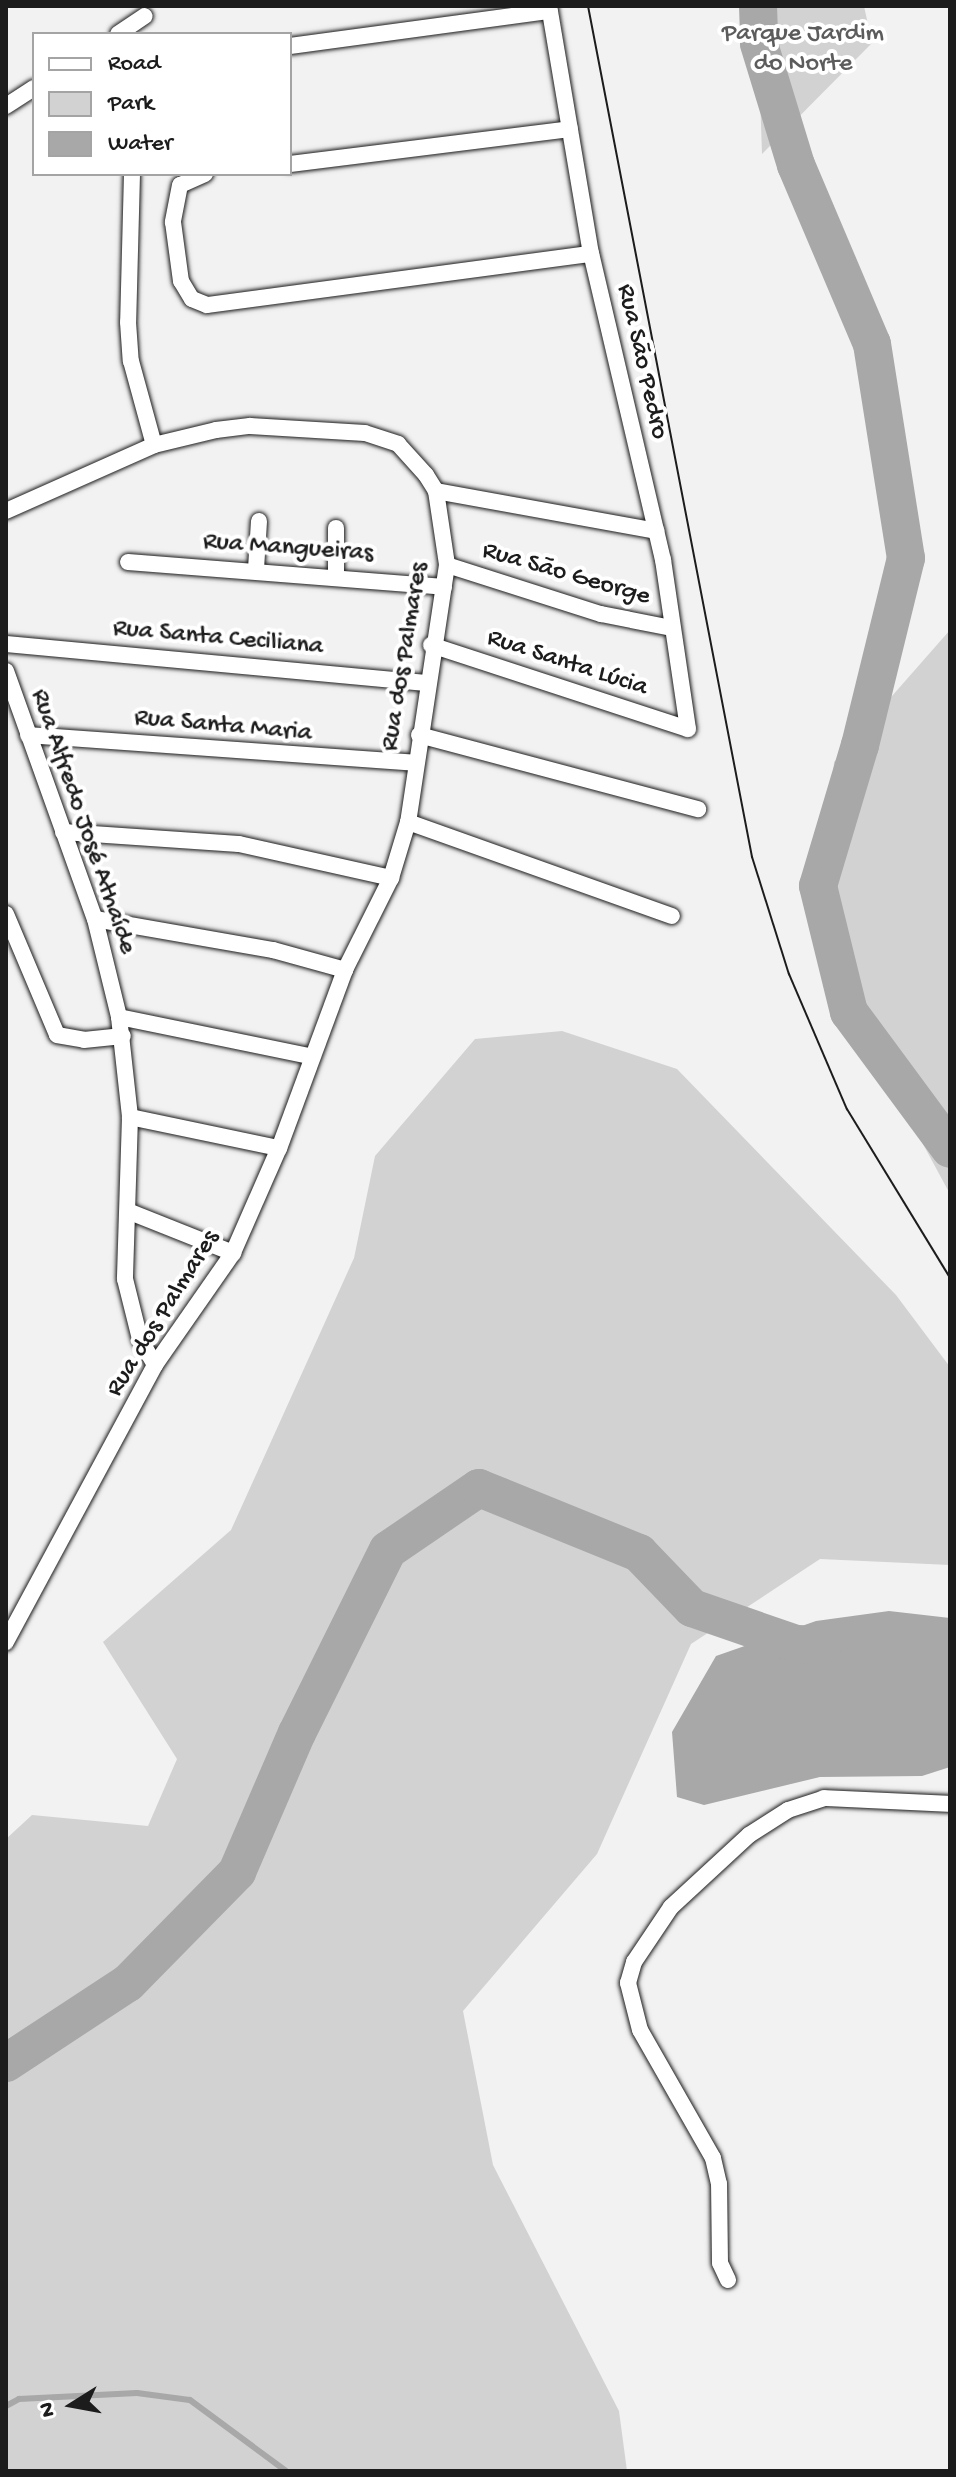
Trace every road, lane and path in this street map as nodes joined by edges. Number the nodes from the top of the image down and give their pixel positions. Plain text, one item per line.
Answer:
1 (549, 8) edge
2 (145, 11) edge
3 (120, 32) edge
4 (147, 32) edge
5 (292, 46) edge
6 (32, 89) edge
7 (6, 106) edge
8 (570, 129) junction
9 (292, 164) edge
10 (132, 176) edge
11 (174, 176) edge
12 (198, 176) edge
13 (176, 195) junction
14 (591, 254) junction
15 (154, 445) junction
16 (436, 491) junction
17 (6, 511) edge
18 (259, 521) dead end
19 (336, 528) dead end
20 (656, 531) junction
21 (128, 562) dead end
22 (447, 565) junction
23 (256, 569) junction
24 (336, 574) junction
25 (444, 587) junction
26 (672, 628) junction
27 (6, 644) edge
28 (431, 645) junction
29 (6, 671) edge
30 (426, 683) junction
31 (688, 729) joint
32 (28, 735) junction
33 (419, 735) junction
34 (414, 763) junction
35 (698, 809) dead end
36 (408, 822) junction
37 (63, 832) junction
38 (391, 878) junction
39 (6, 914) edge
40 (672, 916) dead end
41 (95, 919) junction
42 (345, 970) junction
43 (119, 1017) junction
44 (123, 1036) junction
45 (309, 1056) junction
46 (130, 1117) junction
47 (279, 1148) junction
48 (130, 1212) junction
49 (233, 1253) junction
50 (155, 1365) junction
51 (6, 1642) edge
52 (950, 1804) edge
53 (728, 2280) dead end

1 - 5 street
1 - 8 street, Rua São Pedro
2 - 3 street
2 - 4 street
6 - 7 street
8 - 9 street
8 - 14 street, Rua São Pedro
10 - 15 street
11 - 13 street
12 - 13 street
13 - 14 street
14 - 20 street, Rua São Pedro
15 - 16 street, Rua dos Palmares
15 - 17 street, Rua dos Palmares
16 - 20 street
16 - 22 street, Rua dos Palmares
18 - 23 street
19 - 24 street
20 - 26 street, Rua São Pedro
21 - 23 street, Rua Mangueiras
22 - 25 street, Rua dos Palmares
22 - 26 street, Rua São George
23 - 24 street, Rua Mangueiras
24 - 25 street, Rua Mangueiras
25 - 28 street, Rua dos Palmares
26 - 31 street, Rua São Pedro
27 - 30 street, Rua Santa Ceciliana
28 - 30 street, Rua dos Palmares
28 - 31 street, Rua Santa Lúcia
29 - 32 street, Rua Alfredo José Athaíde
30 - 33 street, Rua dos Palmares
32 - 34 street, Rua Santa Maria
32 - 37 street, Rua Alfredo José Athaíde
33 - 34 street, Rua dos Palmares
33 - 35 street
34 - 36 street, Rua dos Palmares
36 - 38 street, Rua dos Palmares
36 - 40 street
37 - 38 street
37 - 41 street, Rua Alfredo José Athaíde
38 - 42 street, Rua dos Palmares
39 - 44 street
41 - 42 street
41 - 43 street, Rua Alfredo José Athaíde
42 - 45 street, Rua dos Palmares
43 - 44 street, Rua Alfredo José Athaíde
43 - 45 street
44 - 46 street, Rua Alfredo José Athaíde
45 - 47 street, Rua dos Palmares
46 - 47 street
46 - 48 street, Rua Alfredo José Athaíde
47 - 49 street, Rua dos Palmares
48 - 49 street
48 - 50 street, Rua Alfredo José Athaíde
49 - 50 street, Rua dos Palmares
50 - 51 street, Rua dos Palmares
52 - 53 street

